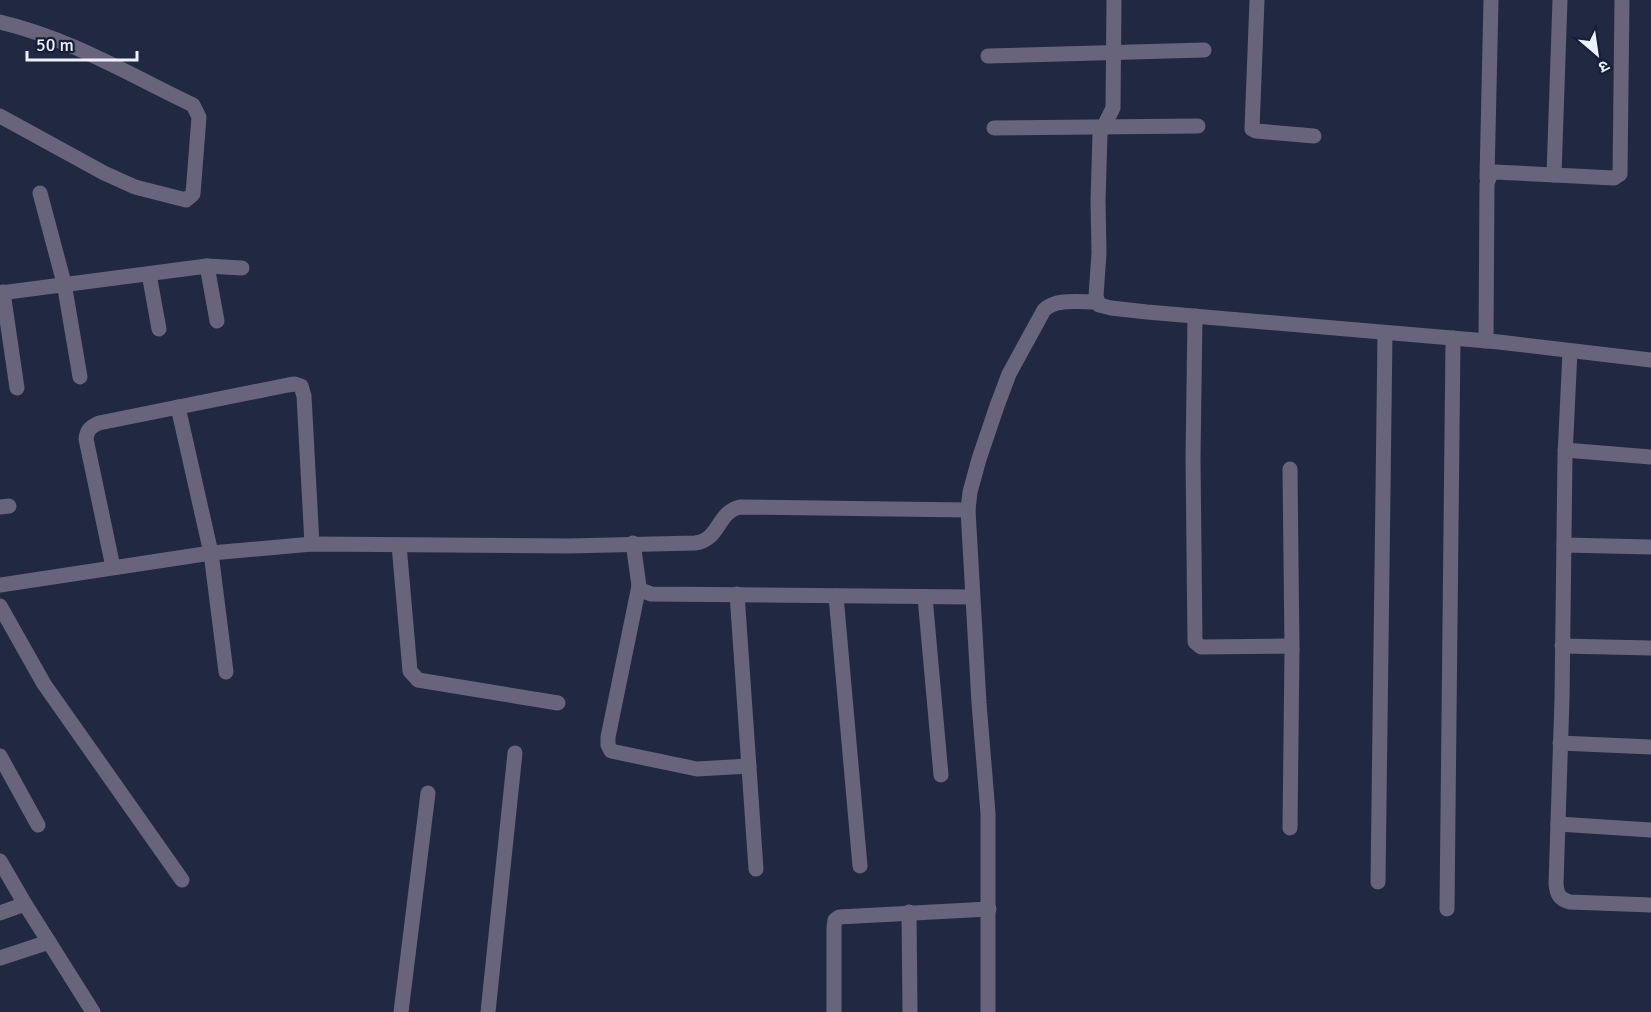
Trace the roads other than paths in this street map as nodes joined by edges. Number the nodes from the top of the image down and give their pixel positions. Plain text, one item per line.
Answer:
1 (1114, 0) edge
2 (1257, 0) edge
3 (1491, 0) edge
4 (1560, 0) edge
5 (1622, 0) edge
6 (0, 22) edge
7 (1204, 50) dead end
8 (1113, 52) junction
9 (988, 56) dead end
10 (0, 116) edge
11 (1198, 126) dead end
12 (994, 128) dead end
13 (1103, 128) junction
14 (1314, 136) dead end
15 (1554, 175) junction
16 (1487, 178) junction
17 (40, 193) dead end
18 (207, 266) junction
19 (242, 268) dead end
20 (149, 274) junction
21 (64, 283) junction
22 (2, 292) edge
23 (1097, 302) junction
24 (1195, 316) junction
25 (217, 321) dead end
26 (159, 329) dead end
27 (1385, 334) junction
28 (1453, 338) junction
29 (1486, 341) junction
30 (1570, 351) junction
31 (1651, 360) edge
32 (80, 377) dead end
33 (17, 388) dead end
34 (178, 407) junction
35 (1565, 450) junction
36 (1651, 457) edge
37 (1290, 469) dead end
38 (968, 510) junction
39 (633, 543) junction
40 (312, 544) junction
41 (1564, 544) junction
42 (399, 545) junction
43 (1651, 547) edge
44 (212, 553) junction
45 (113, 567) junction
46 (0, 585) edge
47 (639, 586) junction
48 (737, 594) junction
49 (836, 596) junction
50 (925, 597) junction
51 (972, 597) junction
52 (0, 606) edge
53 (1562, 646) junction
54 (1651, 648) edge
55 (1292, 650) junction
56 (226, 672) dead end
57 (558, 703) dead end
58 (1560, 743) junction
59 (1651, 747) edge
60 (515, 753) dead end
61 (0, 756) edge
62 (749, 766) junction
63 (941, 775) dead end
64 (428, 793) dead end
65 (1558, 824) junction
66 (38, 825) dead end
67 (1290, 828) dead end
68 (1651, 830) edge
69 (0, 861) edge
70 (860, 866) dead end
71 (756, 869) dead end
72 (182, 880) dead end
73 (1378, 882) dead end
74 (25, 904) junction
75 (1651, 905) edge
76 (989, 909) junction
77 (1447, 909) dead end
78 (909, 912) junction
79 (0, 913) edge
80 (49, 942) junction
81 (0, 958) edge
82 (93, 1012) edge
83 (402, 1012) edge
84 (488, 1012) edge
85 (834, 1012) edge
86 (910, 1012) edge
87 (988, 1012) edge

1 - 8 street
2 - 14 street
3 - 16 street
4 - 15 street
5 - 15 street
6 - 10 street
7 - 8 street
8 - 9 street
8 - 13 street
11 - 13 street
12 - 13 street
13 - 23 street
15 - 16 street
16 - 29 street
17 - 21 street
18 - 19 street
18 - 20 street
18 - 25 street
20 - 21 street
20 - 26 street
21 - 22 street
21 - 32 street
22 - 33 street
23 - 24 street
23 - 38 street
24 - 27 street
24 - 55 street
27 - 28 street
27 - 73 street
28 - 29 street
28 - 77 street
29 - 30 street
30 - 31 street
30 - 35 street
34 - 40 street
34 - 44 street
34 - 45 street
35 - 36 street
35 - 41 street
37 - 55 street
38 - 39 street
38 - 51 street
39 - 42 street
39 - 47 street
40 - 42 street
40 - 44 street
41 - 43 street
41 - 53 street
42 - 57 street
44 - 45 street
44 - 56 street
45 - 46 street
47 - 48 street
47 - 62 street
48 - 49 street
48 - 62 street
49 - 50 street
49 - 70 street
50 - 51 street
50 - 63 street
51 - 76 street
52 - 72 street
53 - 54 street
53 - 58 street
55 - 67 street
58 - 59 street
58 - 65 street
60 - 84 street
61 - 66 street
62 - 71 street
64 - 83 street
65 - 68 street
65 - 75 street
69 - 74 street
74 - 79 street
74 - 80 street
76 - 78 street
76 - 87 street
78 - 85 street
78 - 86 street
80 - 81 street
80 - 82 street

